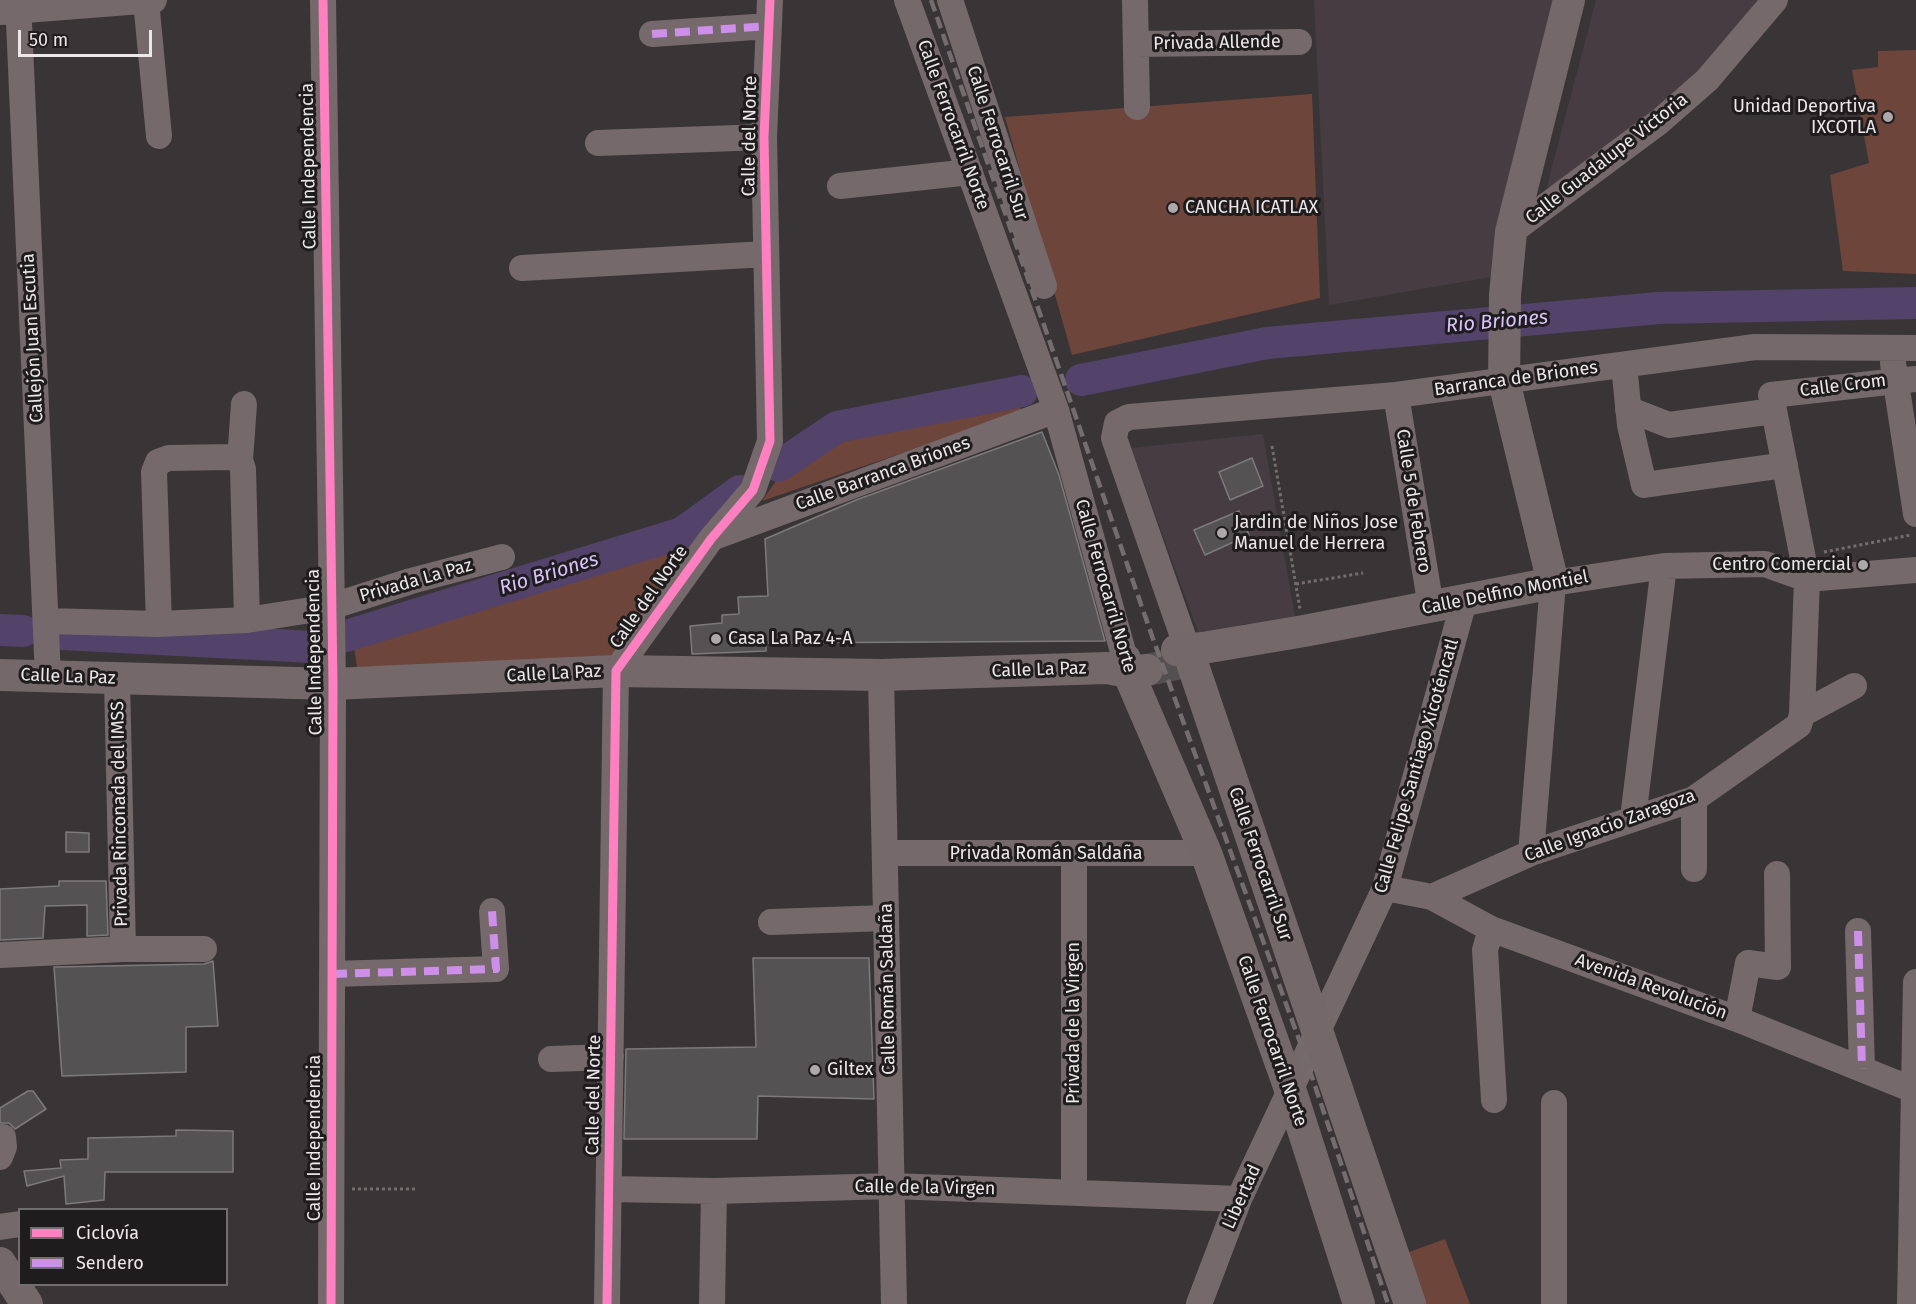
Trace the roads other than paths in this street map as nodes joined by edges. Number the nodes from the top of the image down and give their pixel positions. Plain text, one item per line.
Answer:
1 (147, 0) edge
2 (154, 0) edge
3 (323, 0) edge
4 (770, 0) edge
5 (907, 0) edge
6 (950, 0) edge
7 (1135, 0) edge
8 (1569, 0) edge
9 (1775, 0) edge
10 (12, 8) edge
11 (769, 26) junction
12 (652, 34) dead end
13 (1299, 42) dead end
14 (1136, 44) junction
15 (1137, 107) dead end
16 (159, 136) dead end
17 (764, 137) junction
18 (598, 143) dead end
19 (970, 172) junction
20 (840, 186) dead end
21 (1511, 232) junction
22 (766, 254) junction
23 (522, 268) dead end
24 (1044, 286) dead end
25 (1890, 348) junction
26 (1916, 348) edge
27 (1623, 365) junction
28 (1906, 379) edge
29 (1504, 381) junction
30 (1396, 395) junction
31 (1772, 403) junction
32 (244, 404) dead end
33 (1628, 409) junction
34 (1056, 410) junction
35 (1117, 423) joint
36 (240, 460) junction
37 (1785, 465) junction
38 (1916, 514) edge
39 (711, 538) junction
40 (502, 557) dead end
41 (1664, 566) junction
42 (1804, 568) junction
43 (1916, 570) edge
44 (1553, 583) junction
45 (1464, 601) junction
46 (1431, 607) junction
47 (330, 608) junction
48 (247, 620) junction
49 (46, 621) junction
50 (159, 624) junction
51 (1188, 654) junction
52 (1131, 665) junction
53 (616, 671) junction
54 (0, 675) edge
55 (881, 675) junction
56 (48, 677) junction
57 (117, 679) junction
58 (333, 684) junction
59 (1854, 686) dead end
60 (1802, 714) junction
61 (1694, 799) junction
62 (1633, 818) junction
63 (885, 853) junction
64 (1206, 853) junction
65 (1531, 853) junction
66 (1074, 854) junction
67 (1694, 869) dead end
68 (1778, 874) dead end
69 (1385, 888) junction
70 (1432, 897) junction
71 (492, 911) dead end
72 (886, 918) junction
73 (771, 922) dead end
74 (1491, 929) junction
75 (1858, 931) dead end
76 (123, 949) junction
77 (204, 949) dead end
78 (0, 955) edge
79 (332, 974) junction
80 (1916, 982) edge
81 (1737, 1019) junction
82 (1316, 1030) junction
83 (611, 1057) junction
84 (551, 1059) dead end
85 (1862, 1069) junction
86 (1915, 1090) edge
87 (1291, 1092) junction
88 (1494, 1100) dead end
89 (1554, 1103) dead end
90 (892, 1186) junction
91 (610, 1189) junction
92 (714, 1191) junction
93 (1074, 1191) junction
94 (1239, 1199) junction
95 (18, 1224) edge
96 (0, 1227) edge
97 (0, 1263) edge
98 (27, 1304) edge
99 (331, 1304) edge
100 (608, 1304) edge
101 (712, 1304) edge
102 (894, 1304) edge
103 (1199, 1304) edge
104 (1359, 1304) edge
105 (1410, 1304) edge
106 (1554, 1304) edge
107 (1910, 1304) edge

1 - 2 street
1 - 10 street
1 - 16 street
3 - 47 street, Calle Independencia
4 - 11 street, Calle del Norte
5 - 19 street, Calle Ferrocarril Norte
6 - 24 street, Calle Ferrocarril Sur
7 - 14 street
8 - 21 main road
9 - 21 street, Calle Guadalupe Victoria
10 - 49 street, Callejón Juan Escutia
11 - 12 street
11 - 17 street, Calle del Norte
13 - 14 street, Privada Allende
14 - 15 street
17 - 18 street
17 - 22 street, Calle del Norte
19 - 20 street
19 - 34 street, Calle Ferrocarril Norte
21 - 29 main road, Calle Guadalupe Victoria
22 - 23 street
22 - 39 street, Calle del Norte
25 - 26 street, Barranca de Briones
25 - 27 street, Barranca de Briones
25 - 28 street
27 - 29 street, Barranca de Briones
27 - 33 street
28 - 31 street, Calle Crom
28 - 38 street
29 - 30 street, Barranca de Briones
29 - 44 main road, Calle Guadalupe Victoria
30 - 35 street, Barranca de Briones
30 - 46 street, Calle 5 de Febrero
31 - 33 street, Calle Crom
31 - 37 street
32 - 36 street
33 - 37 street
34 - 39 street, Calle Barranca Briones
34 - 52 street, Calle Ferrocarril Norte
35 - 51 street, Calle Ferrocarril Sur
36 - 48 street
36 - 50 street
37 - 42 street
39 - 53 street, Calle del Norte
40 - 47 street, Privada La Paz
41 - 42 street, Calle Delfino Montiel
41 - 44 street, Calle Delfino Montiel
41 - 62 street
42 - 43 street, Calle Delfino Montiel
42 - 60 street
44 - 45 main road, Calle Delfino Montiel
44 - 65 street
45 - 46 main road, Calle Delfino Montiel
45 - 69 street, Calle Felipe Santiago Xicoténcatl
46 - 51 main road, Calle Delfino Montiel
47 - 48 street
47 - 58 street, Calle Independencia
48 - 50 street
49 - 50 street
49 - 56 street, Callejón Juan Escutia
51 - 82 main road, Calle Ferrocarril Sur
52 - 55 main road, Calle La Paz
52 - 64 main road, Calle Ferrocarril Norte
53 - 55 main road, Calle La Paz
53 - 58 main road, Calle La Paz
53 - 83 street, Calle del Norte
54 - 56 main road, Calle La Paz
55 - 63 street, Calle Román Saldaña
56 - 57 main road, Calle La Paz
57 - 58 main road, Calle La Paz
57 - 76 street, Privada Rinconada del IMSS
58 - 79 street, Calle Independencia
59 - 60 street
60 - 61 street, Calle Ignacio Zaragoza
61 - 62 street, Calle Ignacio Zaragoza
61 - 67 street
62 - 65 street, Calle Ignacio Zaragoza
63 - 66 street, Privada Román Saldaña
63 - 72 street, Calle Román Saldaña
64 - 66 street, Privada Román Saldaña
64 - 87 main road, Calle Ferrocarril Norte
65 - 70 street, Calle Ignacio Zaragoza
66 - 93 street, Privada de la Virgen
68 - 81 street
69 - 70 street, Avenida Revolución
69 - 82 street, Calle Felipe Santiago Xicoténcatl
70 - 74 street, Avenida Revolución
71 - 79 street
72 - 73 street
72 - 90 street, Calle Román Saldaña
74 - 81 street, Avenida Revolución
74 - 88 street
75 - 85 street
76 - 77 street
76 - 78 street
79 - 99 street, Calle Independencia
80 - 86 street
81 - 85 street, Avenida Revolución
82 - 87 street, Calle Felipe Santiago Xicoténcatl
82 - 105 main road, Calle Ferrocarril Sur
83 - 84 street
83 - 91 street, Calle del Norte
85 - 86 street, Avenida Revolución
86 - 107 street
87 - 94 street, Libertad
87 - 104 main road, Calle Ferrocarril Norte
89 - 106 street
90 - 92 street, Calle de la Virgen
90 - 93 street, Calle de la Virgen
90 - 102 street, Calle Román Saldaña
91 - 92 street, Calle de la Virgen
91 - 100 street, Calle del Norte
92 - 101 street
93 - 94 street, Calle de la Virgen
94 - 103 street, Libertad
95 - 96 street
97 - 98 main road

